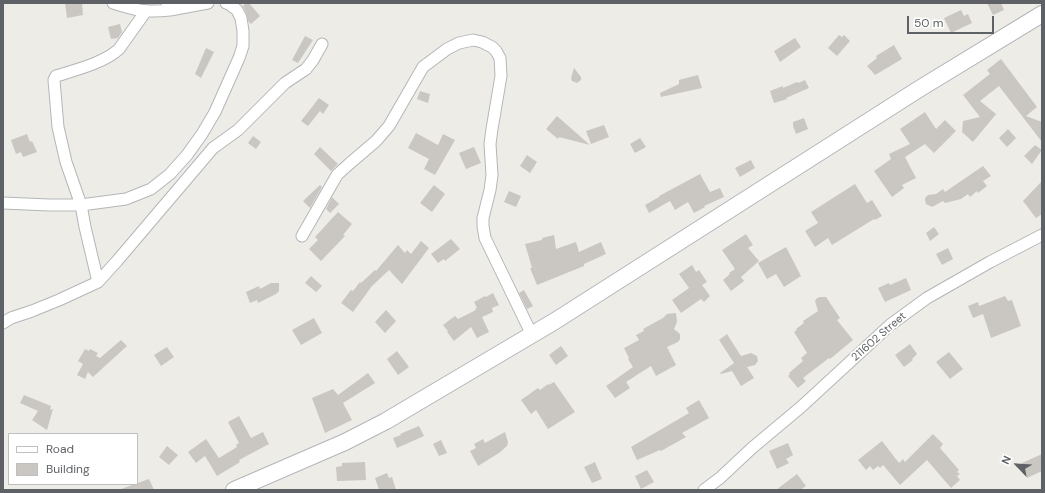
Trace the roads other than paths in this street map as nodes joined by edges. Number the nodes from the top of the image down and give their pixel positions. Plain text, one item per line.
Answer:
1 (113, 3) edge
2 (208, 3) edge
3 (226, 3) edge
4 (169, 6) edge
5 (146, 11) junction
6 (1042, 14) edge
7 (322, 44) dead end
8 (3, 203) edge
9 (81, 206) junction
10 (1042, 235) edge
11 (302, 236) dead end
12 (98, 282) junction
13 (3, 323) edge
14 (532, 335) junction
15 (234, 490) edge
16 (704, 490) edge

1 - 5 street
2 - 4 street
3 - 9 street
4 - 5 street
5 - 9 street
6 - 14 street
7 - 12 street
8 - 9 street
9 - 12 street
10 - 16 street, 211602 Street
11 - 14 street
12 - 13 street
14 - 15 street

